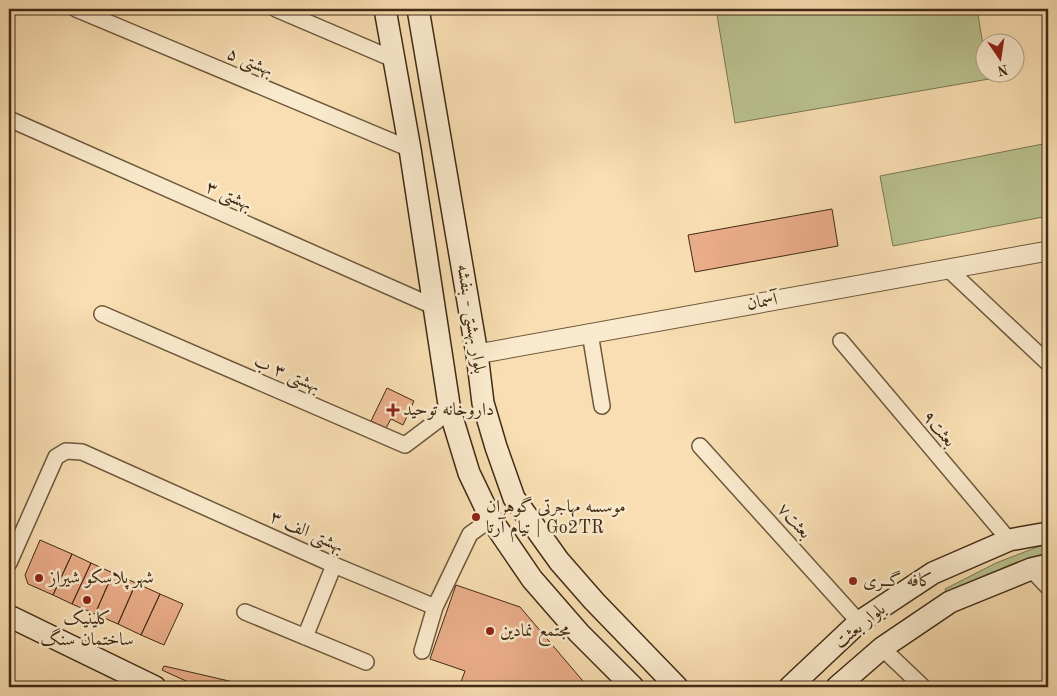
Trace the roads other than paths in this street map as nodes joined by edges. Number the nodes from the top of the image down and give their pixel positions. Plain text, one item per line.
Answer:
1 (76, 9) edge
2 (276, 9) edge
3 (385, 9) edge
4 (418, 9) edge
5 (393, 59) junction
6 (9, 119) edge
7 (410, 149) junction
8 (1048, 251) edge
9 (947, 268) junction
10 (435, 307) junction
11 (102, 314) dead end
12 (590, 333) junction
13 (840, 341) dead end
14 (477, 354) junction
15 (1048, 363) edge
16 (602, 406) dead end
17 (450, 411) junction
18 (700, 446) dead end
19 (491, 519) junction
20 (1048, 533) edge
21 (1009, 540) junction
22 (9, 563) edge
23 (334, 565) junction
24 (1040, 567) edge
25 (928, 576) junction
26 (1048, 587) edge
27 (945, 606) junction
28 (435, 607) junction
29 (245, 612) dead end
30 (9, 616) edge
31 (859, 622) junction
32 (9, 632) edge
33 (305, 637) junction
34 (882, 648) junction
35 (422, 651) dead end
36 (366, 662) dead end
37 (681, 686) edge
38 (126, 687) edge
39 (154, 687) edge
40 (633, 687) edge
41 (790, 687) edge
42 (837, 687) edge
43 (923, 687) edge

1 - 7 street, بهشتی ۵
2 - 5 street
3 - 5 main road, بلوار بهشتی - بنفشه
4 - 14 main road, بلوار بهشتی - بنفشه
5 - 7 main road, بلوار بهشتی - بنفشه
6 - 10 street, بهشتی ۳
7 - 10 main road, بلوار بهشتی - بنفشه
8 - 9 street, آسمان
9 - 12 street, آسمان
9 - 15 street
10 - 17 main road, بلوار بهشتی - بنفشه
11 - 17 street, بهشتی ۳ ب
12 - 14 street, آسمان
12 - 16 street
13 - 21 street, بعثت۹
14 - 37 main road, بلوار بهشتی - بنفشه
17 - 19 main road, بلوار بهشتی - بنفشه
18 - 31 street, بعثت۷
19 - 28 street
19 - 40 main road, بلوار بهشتی - بنفشه
20 - 21 main road, بلوار بعثت
21 - 25 main road, بلوار بعثت
22 - 23 street, بهشتی الف ۳
23 - 28 street, بهشتی الف ۳
23 - 33 street
24 - 26 street
24 - 27 main road, بلوار بعثت
25 - 27 main road
25 - 31 main road, بلوار بعثت
27 - 34 main road, بلوار بعثت
28 - 35 street
29 - 33 street
30 - 39 main road
31 - 41 main road, بلوار بعثت
32 - 38 main road
33 - 36 street
34 - 42 main road, بلوار بعثت
34 - 43 street

